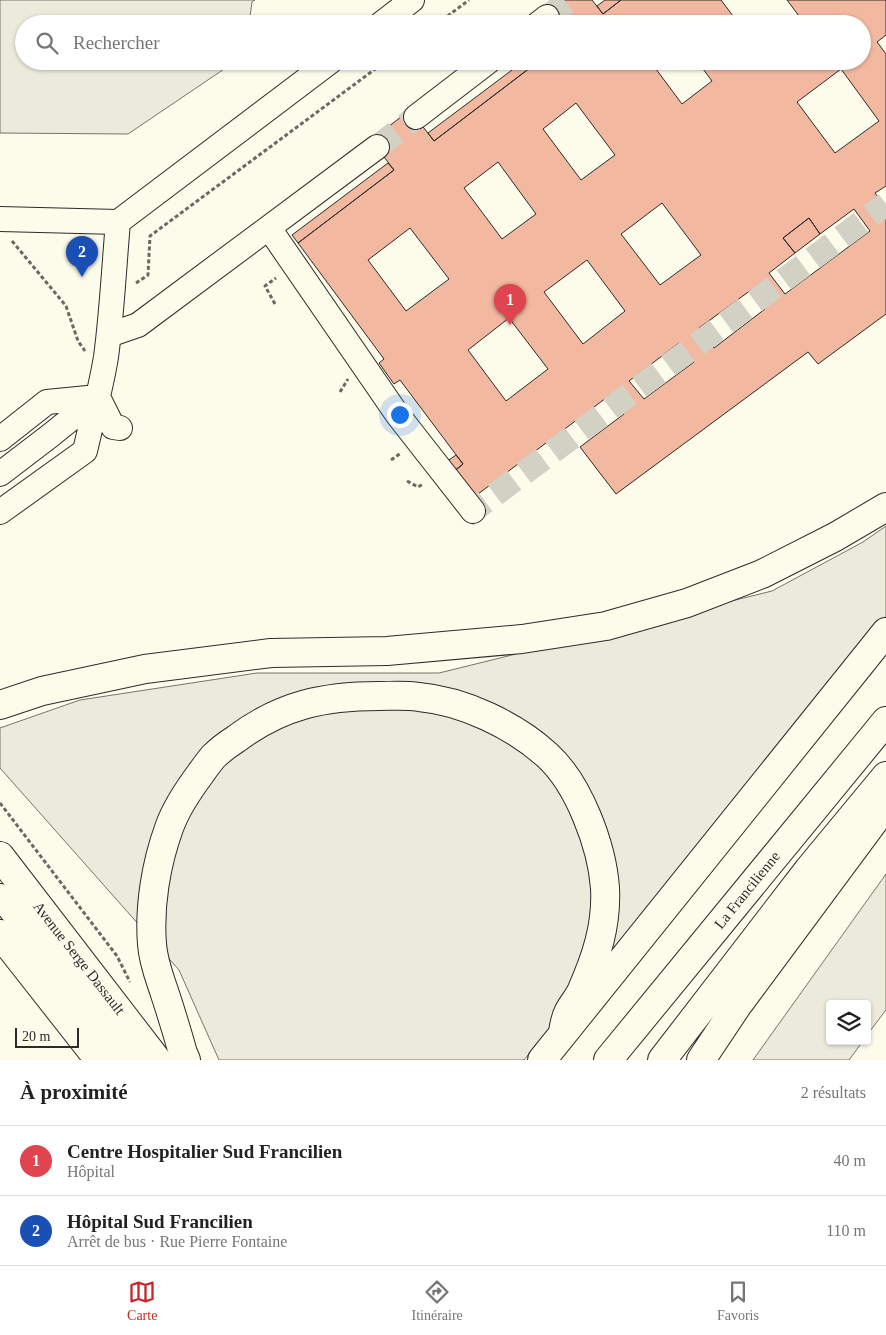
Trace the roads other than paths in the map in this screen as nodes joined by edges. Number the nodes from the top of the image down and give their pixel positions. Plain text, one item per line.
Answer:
1 (412, 0) edge
2 (393, 15) edge
3 (319, 70) edge
4 (478, 70) edge
5 (416, 117) tunnel mouth
6 (377, 148) tunnel mouth
7 (118, 222) junction
8 (3, 227) edge
9 (269, 228) junction
10 (109, 336) junction
11 (98, 397) junction
12 (120, 428) dead end
13 (0, 439) edge
14 (0, 474) edge
15 (886, 507) edge
16 (473, 511) dead end
17 (0, 512) edge
18 (886, 632) edge
19 (0, 705) edge
20 (886, 721) edge
21 (886, 776) edge
22 (886, 805) edge
23 (0, 856) edge
24 (0, 896) edge
25 (0, 934) edge
26 (737, 1006) junction
27 (563, 1032) junction
28 (99, 1060) edge
29 (128, 1060) edge
30 (157, 1060) edge
31 (186, 1060) edge
32 (542, 1060) edge
33 (608, 1060) edge
34 (662, 1060) edge
35 (701, 1060) edge
36 (718, 1060) edge

1 - 2 street
3 - 7 street
4 - 5 street
6 - 9 street
7 - 8 street
7 - 10 street
9 - 10 street
9 - 16 street
10 - 11 street
11 - 12 street
11 - 13 street
11 - 14 street
11 - 17 street
15 - 19 main road
18 - 27 main road
20 - 33 main road, La Francilienne
21 - 34 main road
22 - 26 main road
23 - 30 main road, Avenue Serge Dassault
24 - 29 street
25 - 28 main road
26 - 35 main road
26 - 36 main road
27 - 31 main road
27 - 32 main road

